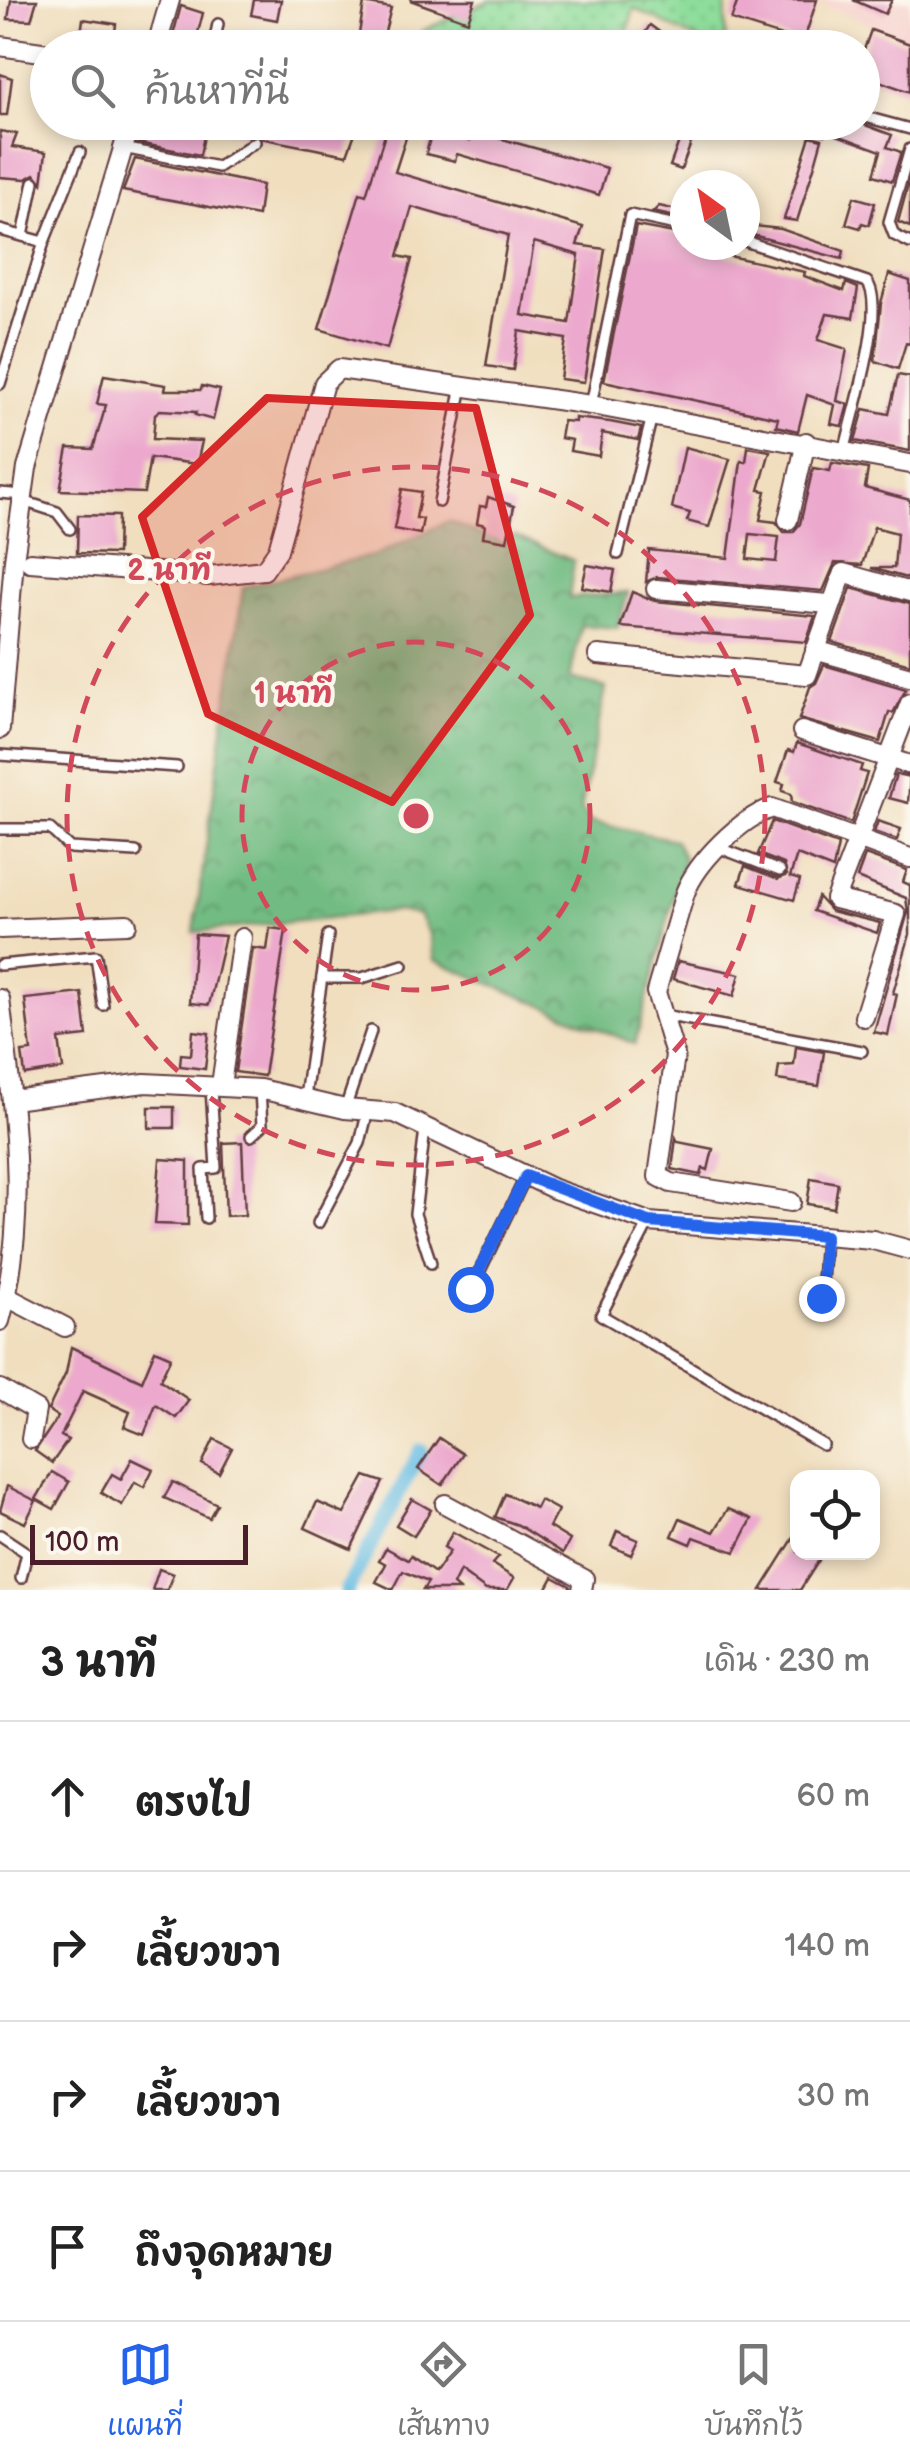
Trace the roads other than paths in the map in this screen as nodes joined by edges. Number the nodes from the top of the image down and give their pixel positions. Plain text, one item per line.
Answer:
1 (170, 0) edge
2 (218, 24) dead end
3 (161, 30) edge
4 (217, 30) edge
5 (0, 46) edge
6 (30, 50) edge
7 (880, 121) edge
8 (910, 129) edge
9 (125, 140) edge
10 (255, 142) dead end
11 (122, 148) junction
12 (910, 149) edge
13 (80, 152) dead end
14 (34, 182) dead end
15 (670, 224) edge
16 (0, 230) edge
17 (22, 236) junction
18 (44, 242) junction
19 (910, 243) edge
20 (760, 246) edge
21 (0, 384) edge
22 (462, 386) junction
23 (590, 405) junction
24 (652, 416) junction
25 (806, 442) junction
26 (845, 449) junction
27 (910, 464) edge
28 (0, 493) edge
29 (23, 498) junction
30 (439, 502) dead end
31 (788, 520) dead end
32 (70, 529) dead end
33 (618, 554) dead end
34 (16, 560) edge
35 (6, 588) edge
36 (656, 590) dead end
37 (910, 592) edge
38 (830, 604) junction
39 (815, 650) junction
40 (598, 654) dead end
41 (910, 677) edge
42 (910, 703) edge
43 (0, 729) edge
44 (802, 731) dead end
45 (0, 755) edge
46 (889, 759) junction
47 (910, 765) edge
48 (176, 767) dead end
49 (0, 829) edge
50 (856, 837) junction
51 (720, 848) junction
52 (136, 852) dead end
53 (910, 858) edge
54 (780, 872) dead end
55 (127, 924) dead end
56 (0, 929) edge
57 (328, 935) dead end
58 (242, 938) dead end
59 (0, 964) edge
60 (403, 965) dead end
61 (322, 978) junction
62 (0, 1000) edge
63 (103, 1005) dead end
64 (661, 1015) junction
65 (864, 1017) dead end
66 (371, 1031) dead end
67 (862, 1050) dead end
68 (216, 1085) junction
69 (260, 1089) junction
70 (306, 1097) junction
71 (12, 1100) junction
72 (344, 1109) junction
73 (368, 1110) junction
74 (425, 1126) junction
75 (252, 1136) dead end
76 (526, 1176) junction
77 (791, 1202) dead end
78 (206, 1218) dead end
79 (649, 1222) junction
80 (318, 1224) dead end
81 (825, 1236) junction
82 (910, 1250) edge
83 (430, 1263) dead end
84 (470, 1289) dead end
85 (7, 1298) junction
86 (821, 1298) dead end
87 (0, 1321) edge
88 (65, 1326) dead end
89 (0, 1390) edge
90 (30, 1439) dead end
91 (823, 1445) dead end
92 (445, 1504) dead end
93 (0, 1536) edge
94 (21, 1578) dead end
95 (582, 1590) edge

1 - 3 street
2 - 4 lane
5 - 6 street
7 - 8 lane
9 - 11 street
10 - 11 lane
11 - 29 street
12 - 19 lane
13 - 18 lane
14 - 17 lane
15 - 23 lane
16 - 17 lane
17 - 18 lane
18 - 21 lane
20 - 26 lane
22 - 23 street
22 - 30 lane
22 - 34 street
23 - 24 street
24 - 25 street
24 - 33 lane
25 - 26 street
25 - 31 street
26 - 27 street
28 - 29 lane
29 - 32 lane
29 - 34 street
34 - 35 street
35 - 43 street
36 - 38 street
37 - 38 street
38 - 39 street
39 - 40 street
39 - 41 street
42 - 46 street
44 - 46 street
45 - 48 lane
46 - 47 street
46 - 50 street
49 - 52 lane
50 - 51 street
50 - 53 street
50 - 65 street
51 - 54 lane
51 - 64 street
55 - 56 street
57 - 61 lane
58 - 68 street
59 - 63 lane
60 - 61 lane
61 - 70 lane
62 - 71 street
64 - 67 lane
64 - 77 street
66 - 72 lane
68 - 69 street
68 - 71 street
68 - 78 lane
69 - 70 street
69 - 75 lane
70 - 72 street
71 - 85 street
72 - 73 street
73 - 74 street
73 - 80 lane
74 - 76 street
74 - 83 lane
76 - 79 street
76 - 84 lane
79 - 81 street
79 - 91 lane
81 - 82 street
81 - 86 lane
85 - 87 street
85 - 88 street
89 - 90 street
92 - 95 street
93 - 94 lane

